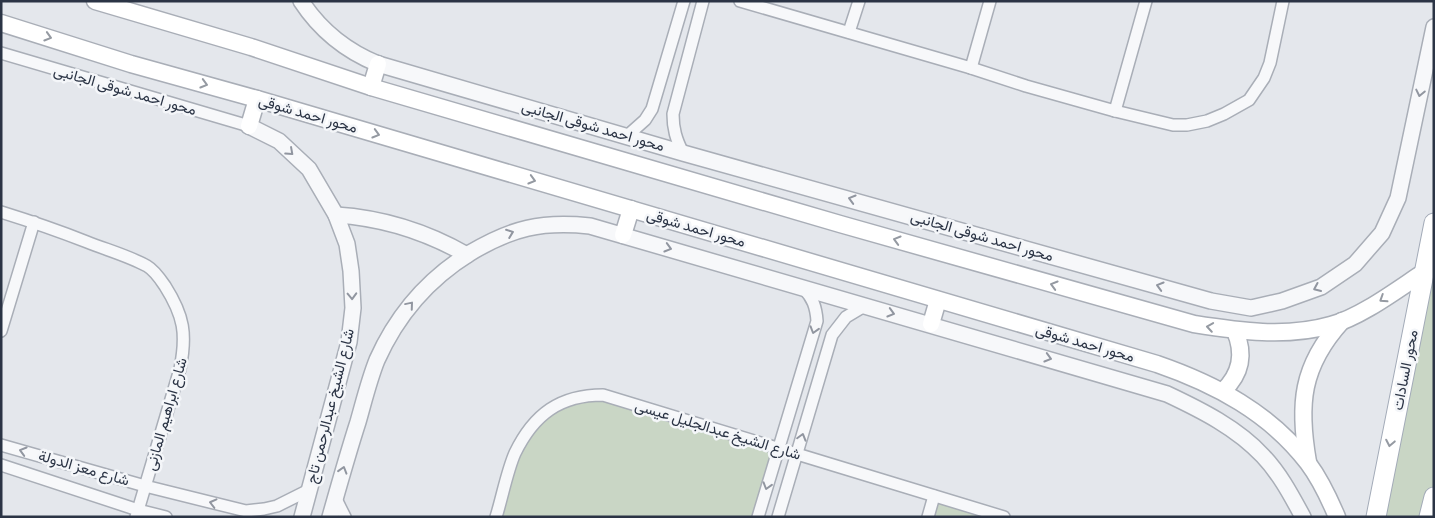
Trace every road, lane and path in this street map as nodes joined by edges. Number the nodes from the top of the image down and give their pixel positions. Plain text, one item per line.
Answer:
1 (95, 1) edge
2 (300, 1) edge
3 (684, 1) edge
4 (704, 1) edge
5 (740, 1) edge
6 (859, 1) edge
7 (990, 1) edge
8 (1146, 1) edge
9 (1284, 1) edge
10 (1, 23) edge
11 (1434, 27) edge
12 (849, 32) junction
13 (1, 53) edge
14 (378, 64) junction
15 (971, 68) junction
16 (371, 87) junction
17 (257, 99) junction
18 (1115, 111) junction
19 (249, 126) junction
20 (627, 136) junction
21 (684, 153) junction
22 (631, 209) junction
23 (1, 212) edge
24 (336, 215) junction
25 (34, 222) junction
26 (1434, 223) edge
27 (623, 235) junction
28 (467, 255) junction
29 (1424, 272) junction
30 (802, 287) junction
31 (938, 300) junction
32 (866, 305) junction
33 (1342, 321) junction
34 (931, 324) junction
35 (1235, 331) junction
36 (1, 332) edge
37 (1223, 391) junction
38 (1, 445) edge
39 (778, 449) junction
40 (797, 455) junction
41 (1308, 463) junction
42 (1, 465) edge
43 (145, 486) junction
44 (310, 490) junction
45 (934, 496) junction
46 (335, 497) junction
47 (1434, 497) edge
48 (137, 513) edge
49 (166, 517) edge
50 (302, 517) edge
51 (330, 517) edge
52 (344, 517) edge
53 (496, 517) edge
54 (758, 517) edge
55 (778, 517) edge
56 (928, 517) edge
57 (1004, 517) edge
58 (1303, 517) edge
59 (1337, 517) edge
60 (1376, 517) edge
61 (1429, 517) edge

1 - 16 main road
2 - 14 street, محور احمد شوقى الجانبى
3 - 20 street
4 - 21 street
5 - 12 street
6 - 12 street
7 - 15 street
8 - 18 street
9 - 18 street
10 -> 17 main road, محور احمد شوقى
11 -> 21 street, محور احمد شوقى الجانبى
12 - 15 street
13 - 19 street, محور احمد شوقى الجانبى
14 - 16 main road
14 - 20 street, محور احمد شوقى الجانبى
15 - 18 street
35 -> 16 main road
17 - 19 main road
17 -> 22 main road, محور احمد شوقى
19 -> 24 street, شارع الشيخ عبدالرحمن تاج
20 - 21 street, محور احمد شوقى الجانبى
22 - 27 main road
22 - 31 main road, محور احمد شوقى
23 - 25 street, شارع ابراهيم المازنى
24 - 28 street
24 -> 44 street, شارع الشيخ عبدالرحمن تاج
25 - 36 street
25 - 43 street, شارع ابراهيم المازنى
26 - 29 main road, محور السادات
28 -> 27 street
27 -> 30 street
46 -> 28 street, شارع الشيخ عبدالرحمن تاج
29 -> 33 main road
29 -> 60 main road, محور السادات
30 - 32 street
30 -> 39 street
31 - 34 main road
31 - 37 main road, محور احمد شوقى
32 -> 34 street
40 -> 32 street
33 - 35 main road
33 - 41 main road
34 -> 58 street
35 - 37 main road
37 - 41 main road, محور احمد شوقى
43 -> 38 street, شارع معز الدولة
39 - 40 street, شارع الشيخ عبدالجليل عيسى
39 - 53 street, شارع الشيخ عبدالجليل عيسى
39 -> 54 street
40 - 45 street, شارع الشيخ عبدالجليل عيسى
40 - 55 street
41 - 59 main road, محور احمد شوقى
42 - 48 street, شارع معز الدولة
44 -> 43 street, شارع معز الدولة
43 - 48 street, شارع ابراهيم المازنى
44 - 46 street
44 - 50 street, شارع الشيخ عبدالرحمن تاج
45 - 56 street
45 - 57 street, شارع الشيخ عبدالجليل عيسى
46 - 51 street, شارع الشيخ عبدالرحمن تاج
46 - 52 street
47 - 61 main road
48 - 49 street, شارع معز الدولة

